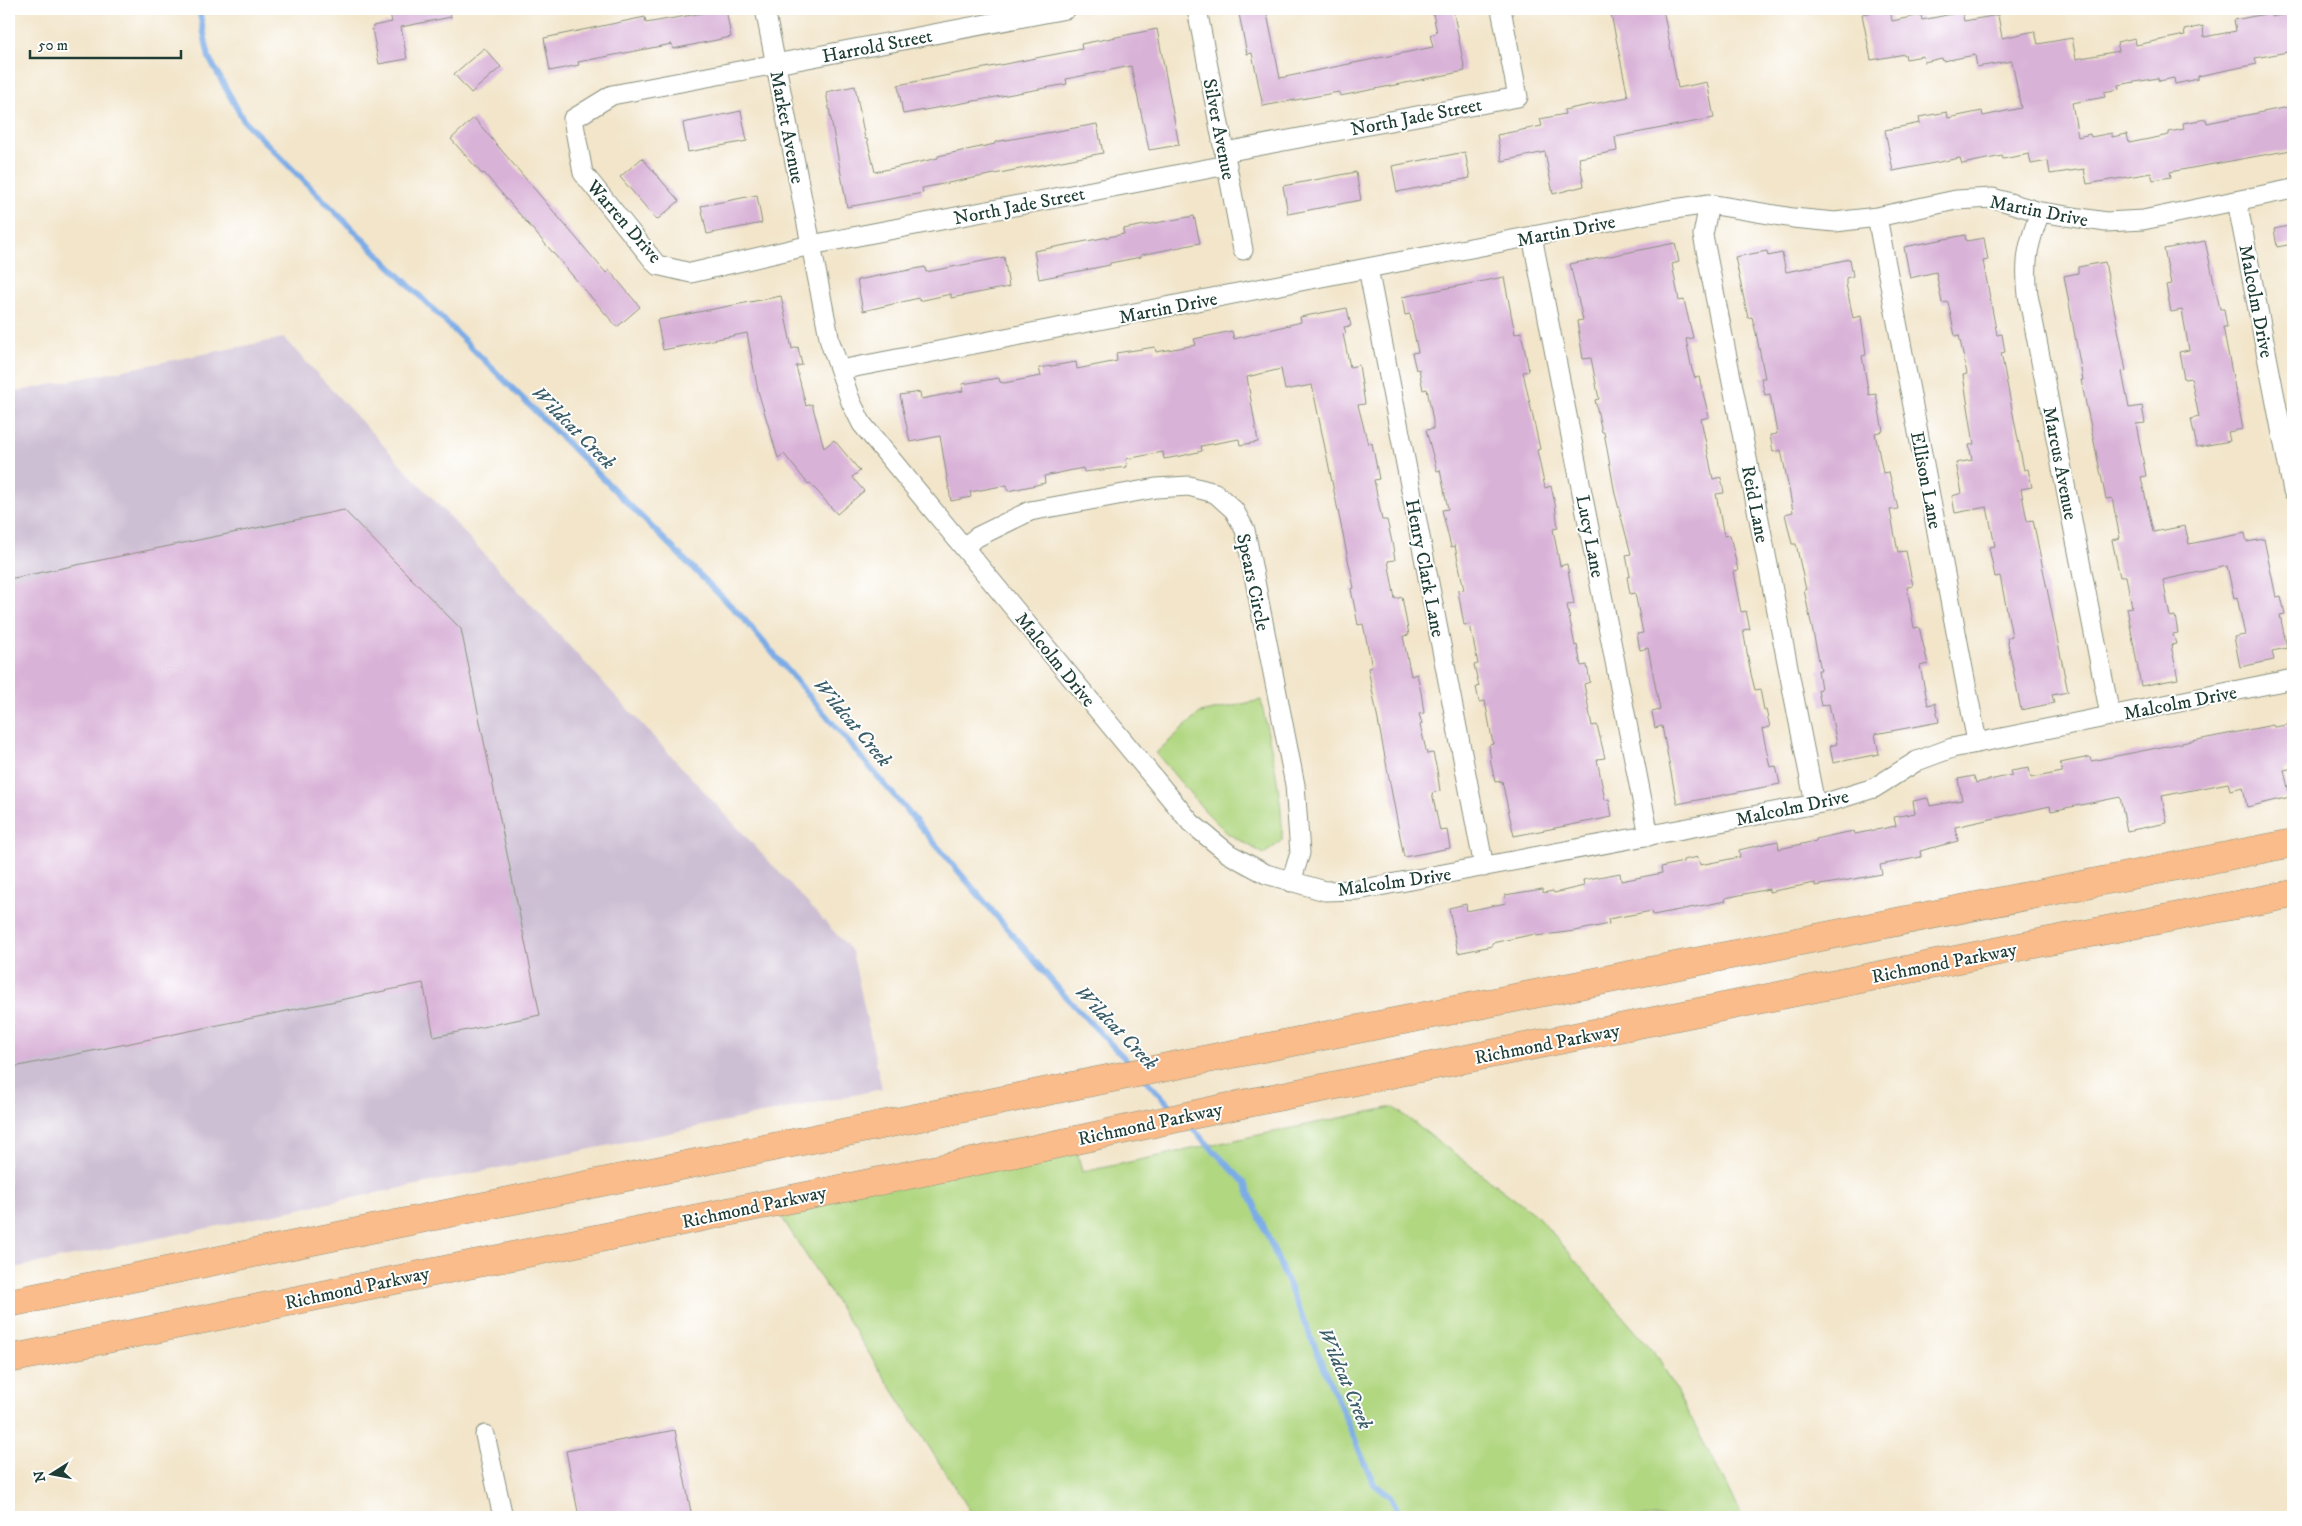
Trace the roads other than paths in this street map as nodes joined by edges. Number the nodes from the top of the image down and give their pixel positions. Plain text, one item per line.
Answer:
1 (765, 9) edge
2 (1066, 9) edge
3 (1197, 9) edge
4 (1500, 9) edge
5 (776, 65) junction
6 (1226, 159) junction
7 (2293, 189) edge
8 (2237, 201) junction
9 (1709, 204) junction
10 (2040, 212) junction
11 (1877, 217) junction
12 (1532, 236) junction
13 (812, 246) junction
14 (1242, 250) dead end
15 (1368, 268) junction
16 (840, 370) junction
17 (2290, 456) edge
18 (2293, 491) edge
19 (964, 547) junction
20 (2293, 679) edge
21 (2110, 716) junction
22 (1977, 742) junction
23 (1815, 804) junction
24 (1649, 836) junction
25 (2293, 843) edge
26 (1484, 867) junction
27 (1291, 882) junction
28 (2293, 894) edge
29 (9, 1303) edge
30 (9, 1359) edge
31 (485, 1435) dead end
32 (502, 1517) edge

1 - 5 street, Market Avenue
2 - 5 street, Harrold Street
3 - 6 street, Silver Avenue
4 - 6 street, North Jade Street
5 - 13 street, Market Avenue
5 - 13 street, Warren Drive
6 - 13 street, North Jade Street
6 - 14 street, Silver Avenue
7 - 8 street, Martin Drive
8 - 10 street, Martin Drive
8 - 17 street, Malcolm Drive
9 - 11 street, Martin Drive
9 - 12 street, Martin Drive
9 - 23 street, Reid Lane
10 - 11 street, Martin Drive
10 - 21 street, Marcus Avenue
11 - 22 street, Ellison Lane
12 - 15 street, Martin Drive
12 - 24 street, Lucy Lane
13 - 16 street, Malcolm Drive
15 - 16 street, Martin Drive
15 - 26 street, Henry Clark Lane
16 - 19 street, Malcolm Drive
17 - 18 street, Malcolm Drive
19 - 27 street, Malcolm Drive
19 - 27 street, Spears Circle
20 - 21 street, Malcolm Drive
21 - 22 street, Malcolm Drive
22 - 23 street, Malcolm Drive
23 - 24 street, Malcolm Drive
24 - 26 street, Malcolm Drive
25 - 29 highway
26 - 27 street, Malcolm Drive
28 - 30 highway, Richmond Parkway
31 - 32 street

